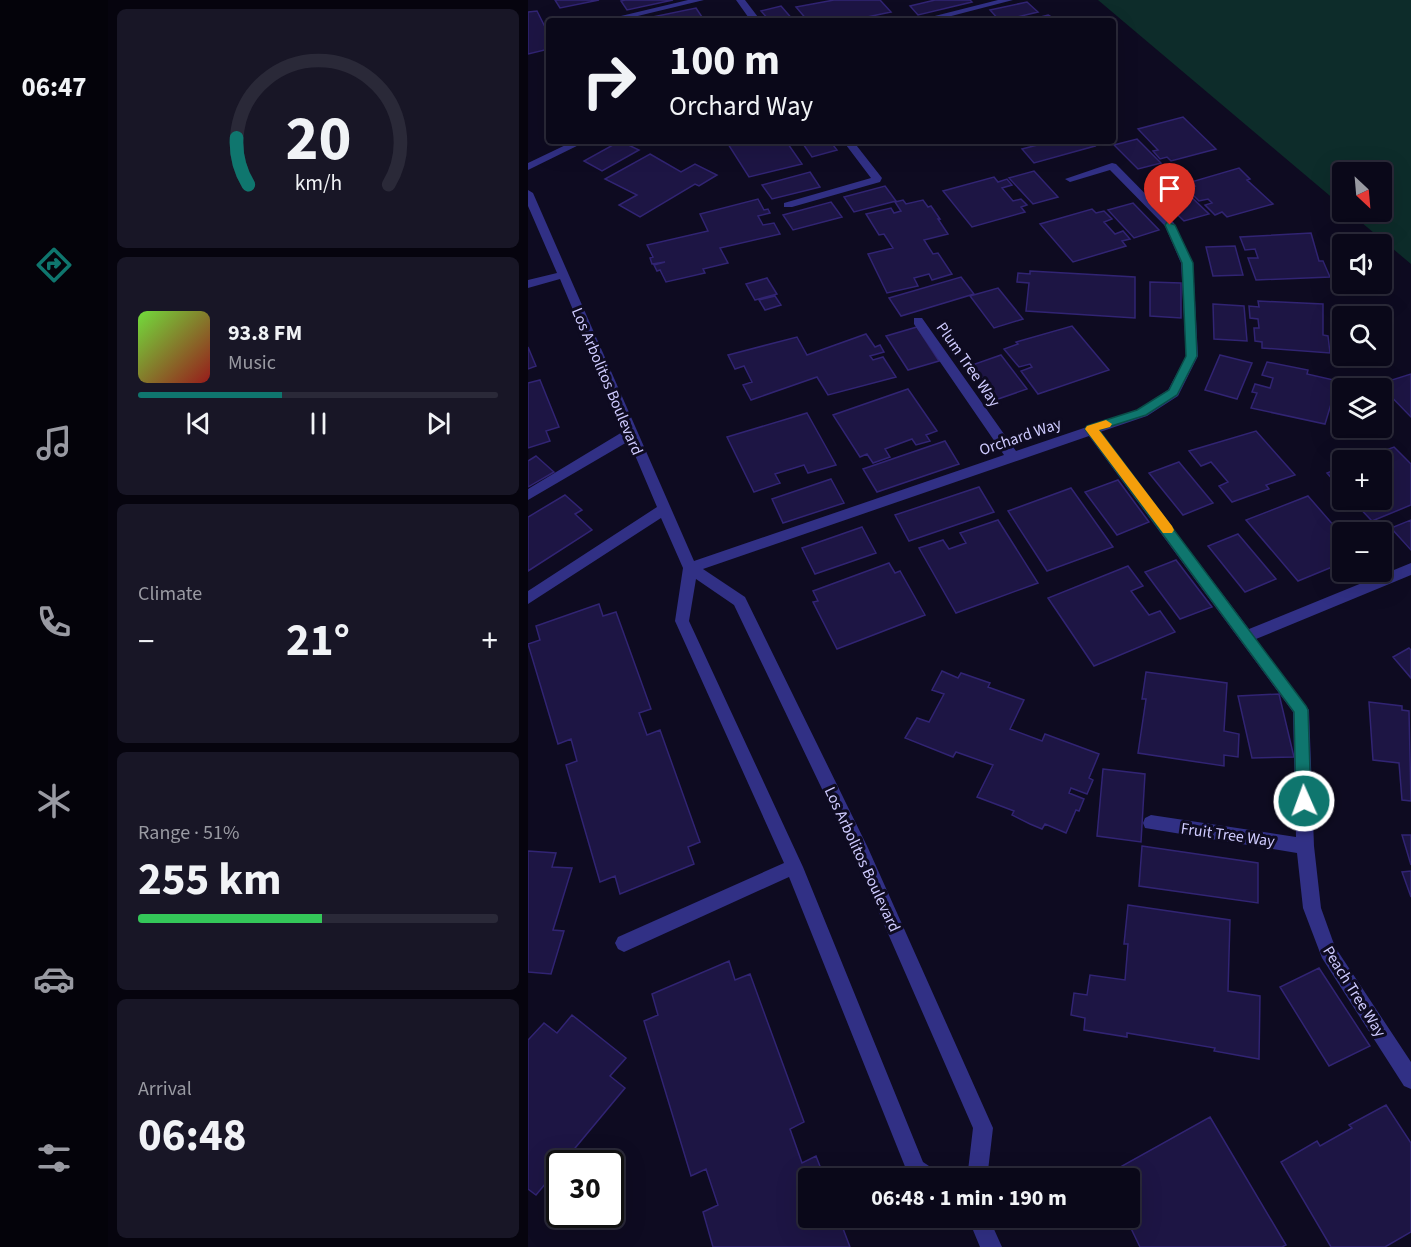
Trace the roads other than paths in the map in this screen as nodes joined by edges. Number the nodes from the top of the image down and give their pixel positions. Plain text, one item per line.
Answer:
1 (700, 0) edge
2 (740, 0) edge
3 (1009, 0) edge
4 (618, 18) edge
5 (754, 18) edge
6 (933, 18) edge
7 (576, 144) edge
8 (850, 144) edge
9 (528, 167) edge
10 (1070, 179) dead end
11 (528, 193) edge
12 (789, 204) dead end
13 (563, 275) junction
14 (528, 284) edge
15 (918, 321) dead end
16 (1091, 429) junction
17 (630, 434) junction
18 (1012, 456) junction
19 (528, 495) edge
20 (664, 509) junction
21 (690, 568) junction
22 (1411, 568) edge
23 (528, 598) edge
24 (1247, 636) junction
25 (1151, 823) dead end
26 (1305, 846) junction
27 (794, 867) junction
28 (624, 943) dead end
29 (1411, 1079) edge
30 (915, 1168) edge
31 (979, 1168) edge
32 (982, 1228) edge
33 (991, 1247) edge

1 - 4 street
2 - 5 street
3 - 6 street
7 - 9 street
8 - 12 street
10 - 16 street, Orchard Way
11 - 13 street, Los Arbolitos Boulevard
13 - 14 street
13 - 17 street, Los Arbolitos Boulevard
15 - 18 street, Plum Tree Way
16 - 18 street, Orchard Way
16 - 24 street, Peach Tree Way
17 - 19 street
17 - 20 street, Los Arbolitos Boulevard
18 - 21 street, Orchard Way
20 - 21 street, Los Arbolitos Boulevard
20 - 23 street
21 - 27 street
21 - 31 street, Los Arbolitos Boulevard
22 - 24 street
24 - 26 street, Peach Tree Way
25 - 26 street, Fruit Tree Way
26 - 29 street, Peach Tree Way
27 - 28 street
27 - 30 street
32 - 33 street

